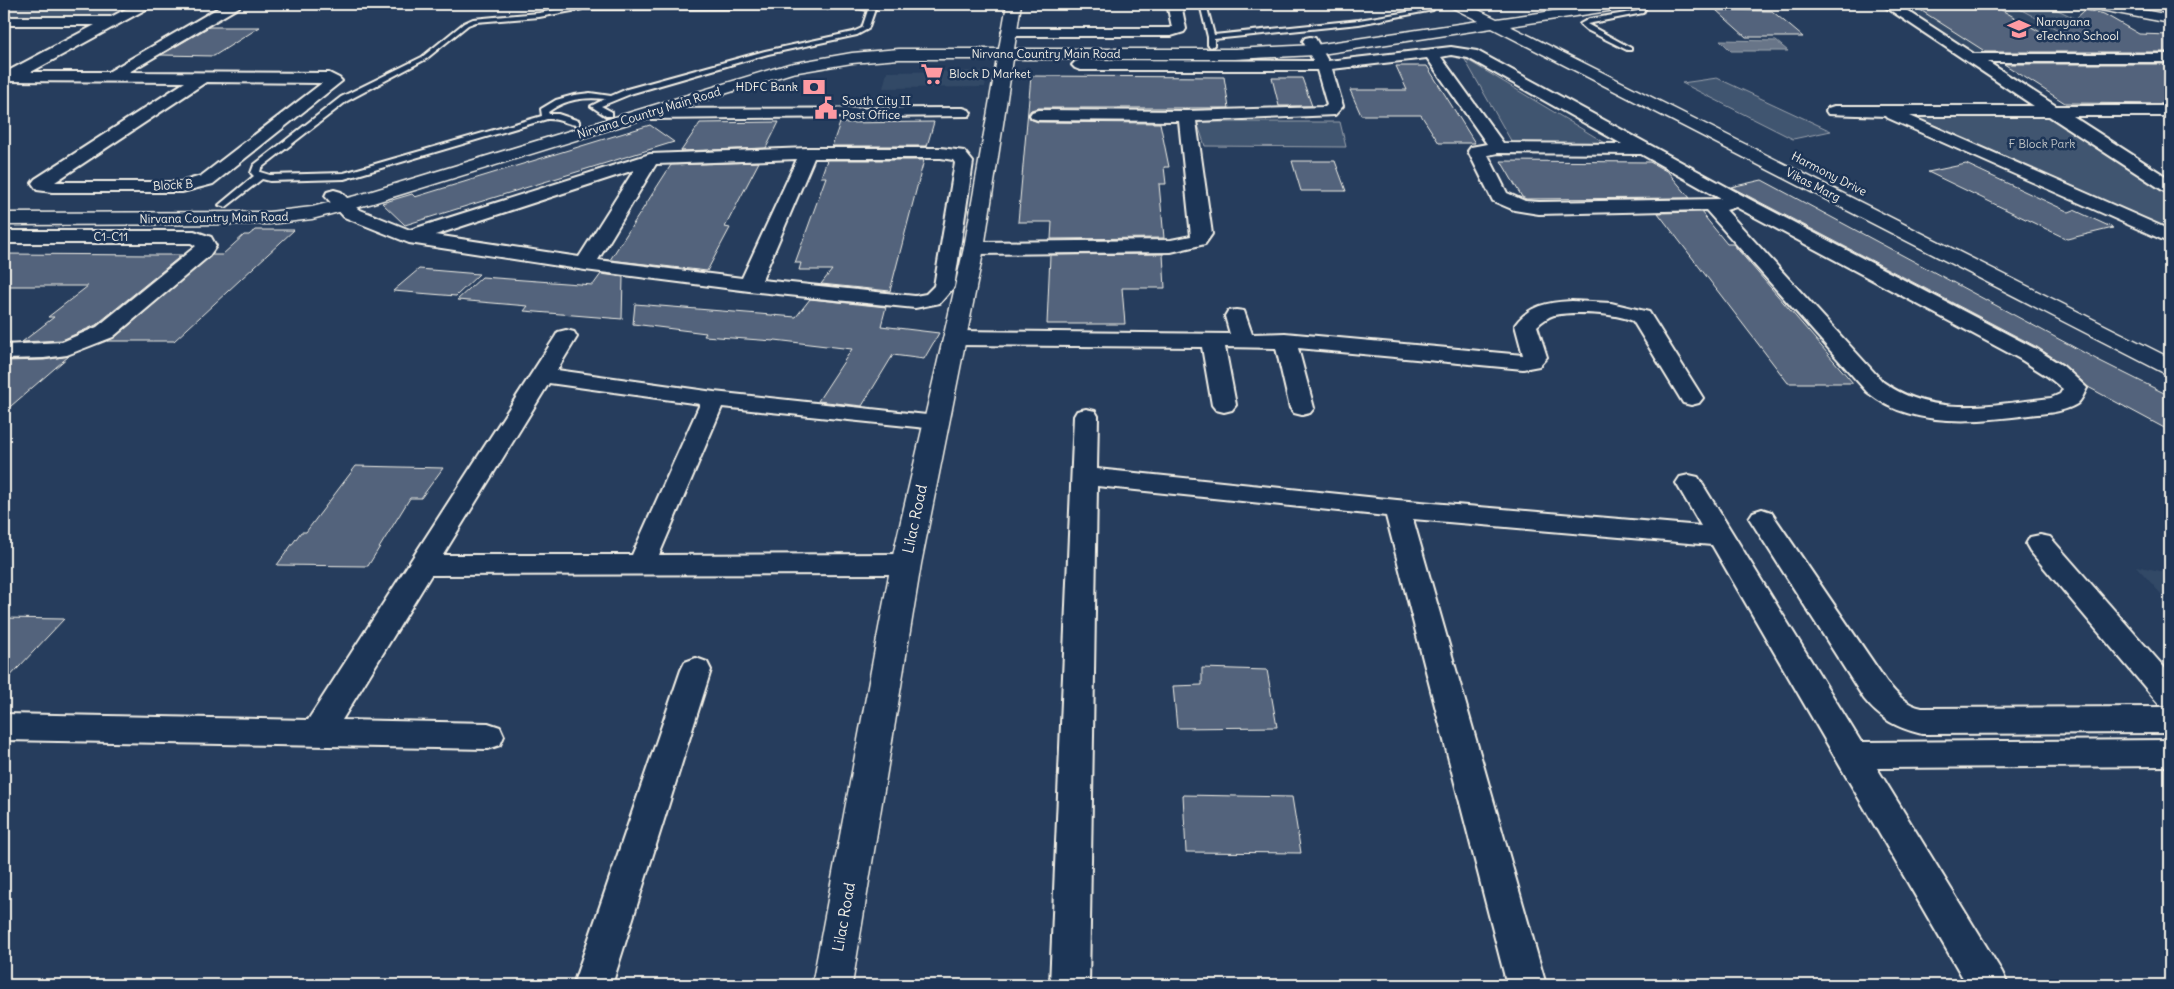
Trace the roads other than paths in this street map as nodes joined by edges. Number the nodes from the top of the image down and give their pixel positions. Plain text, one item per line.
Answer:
1 (145, 4) edge
2 (234, 4) edge
3 (1014, 4) edge
4 (1174, 4) edge
5 (1203, 4) edge
6 (1425, 4) edge
7 (1456, 4) edge
8 (1567, 4) edge
9 (1628, 4) edge
10 (1637, 4) edge
11 (1888, 4) edge
12 (2090, 4) edge
13 (2123, 4) edge
14 (2170, 13) edge
15 (1496, 15) edge
16 (2170, 19) edge
17 (4, 21) edge
18 (114, 21) junction
19 (1211, 41) junction
20 (1007, 43) junction
21 (1313, 46) junction
22 (1629, 49) dead end
23 (1431, 53) junction
24 (1972, 58) junction
25 (2170, 58) edge
26 (1080, 65) dead end
27 (1323, 66) junction
28 (6, 77) edge
29 (111, 77) junction
30 (203, 77) junction
31 (610, 106) junction
32 (1834, 111) dead end
33 (1884, 111) junction
34 (2055, 112) junction
35 (2170, 112) edge
36 (963, 113) dead end
37 (646, 114) junction
38 (1038, 115) dead end
39 (1187, 116) junction
40 (546, 117) junction
41 (576, 124) junction
42 (1498, 148) junction
43 (1646, 149) junction
44 (808, 153) junction
45 (650, 159) junction
46 (260, 176) junction
47 (2170, 188) edge
48 (338, 201) junction
49 (1711, 204) junction
50 (1744, 204) junction
51 (4, 205) edge
52 (223, 205) junction
53 (4, 219) edge
54 (4, 236) edge
55 (409, 237) junction
56 (2170, 237) edge
57 (974, 248) junction
58 (584, 264) junction
59 (750, 285) junction
60 (1236, 316) dead end
61 (566, 337) dead end
62 (955, 338) junction
63 (1212, 339) junction
64 (1242, 339) junction
65 (1285, 340) junction
66 (2170, 349) edge
67 (4, 352) edge
68 (2170, 367) edge
69 (542, 375) junction
70 (1691, 398) dead end
71 (714, 399) junction
72 (1224, 405) dead end
73 (1302, 408) dead end
74 (1086, 416) dead end
75 (936, 422) junction
76 (1084, 476) junction
77 (1689, 483) dead end
78 (1397, 509) junction
79 (1762, 518) dead end
80 (1721, 536) junction
81 (2040, 544) dead end
82 (906, 564) junction
83 (422, 565) junction
84 (641, 565) junction
85 (696, 670) dead end
86 (2170, 695) edge
87 (2170, 720) edge
88 (4, 727) edge
89 (317, 733) junction
90 (488, 736) dead end
91 (2170, 753) edge
92 (1851, 755) junction
93 (592, 985) edge
94 (832, 985) edge
95 (1069, 985) edge
96 (1526, 985) edge
97 (1988, 985) edge

1 - 18 street, Block B
2 - 29 street
3 - 20 street, Lilac Road
4 - 20 street
5 - 19 lane
6 - 19 lane
7 - 15 street, Vikas Marg
8 - 15 street, Nirvana Country Main Road
9 - 15 street, Nirvana Country Main Road
10 - 22 lane
11 - 24 street
12 - 16 street
13 - 14 street
15 - 21 street, Nirvana Country Main Road
15 - 66 street, Harmony Drive
15 - 68 street, Vikas Marg
17 - 18 street, Block B
18 - 28 street, Block B
19 - 20 street, Nirvana Country Main Road
19 - 21 street, Nirvana Country Main Road
20 - 21 street, Nirvana Country Main Road
20 - 31 street, Nirvana Country Main Road
20 - 37 street, Nirvana Country Main Road
20 - 57 street, Lilac Road
21 - 27 street
23 - 27 street
23 - 42 street
23 - 43 street
24 - 25 street
24 - 34 street
26 - 27 street
27 - 39 street
28 - 29 street, Block B
29 - 30 street, Block B
30 - 30 street, Block B
31 - 40 lane
31 - 41 street, Nirvana Country Main Road
31 - 46 lane
32 - 33 street
33 - 34 street
33 - 56 street
34 - 35 street
34 - 47 street
36 - 37 street
37 - 48 street, Nirvana Country Main Road
38 - 39 street
39 - 57 street
40 - 41 lane
40 - 46 lane
41 - 48 street, Nirvana Country Main Road
42 - 43 street
42 - 49 street
43 - 50 street
44 - 45 street
44 - 59 street
44 - 59 street
45 - 55 street
45 - 58 street
46 - 52 lane
48 - 52 street, Nirvana Country Main Road
48 - 53 street, Nirvana Country Main Road
48 - 55 street
49 - 50 street
49 - 50 street
51 - 52 street, Nirvana Country Main Road
54 - 67 street, C1-C11
55 - 58 street
57 - 62 street, Lilac Road
58 - 59 street
60 - 64 street
61 - 69 street
62 - 63 street
62 - 75 street, Lilac Road
63 - 64 street
63 - 72 street
64 - 65 street
65 - 70 street
65 - 73 street
69 - 71 street
69 - 83 street
71 - 75 street
71 - 84 street
74 - 76 street
75 - 82 street, Lilac Road
76 - 78 street
76 - 95 street
77 - 80 street
78 - 80 street
78 - 96 street
79 - 87 street
80 - 92 street
81 - 86 street
82 - 84 street
82 - 94 street, Lilac Road
83 - 84 street
83 - 89 street
85 - 93 street
88 - 89 street
89 - 90 street
91 - 92 street
92 - 97 street

